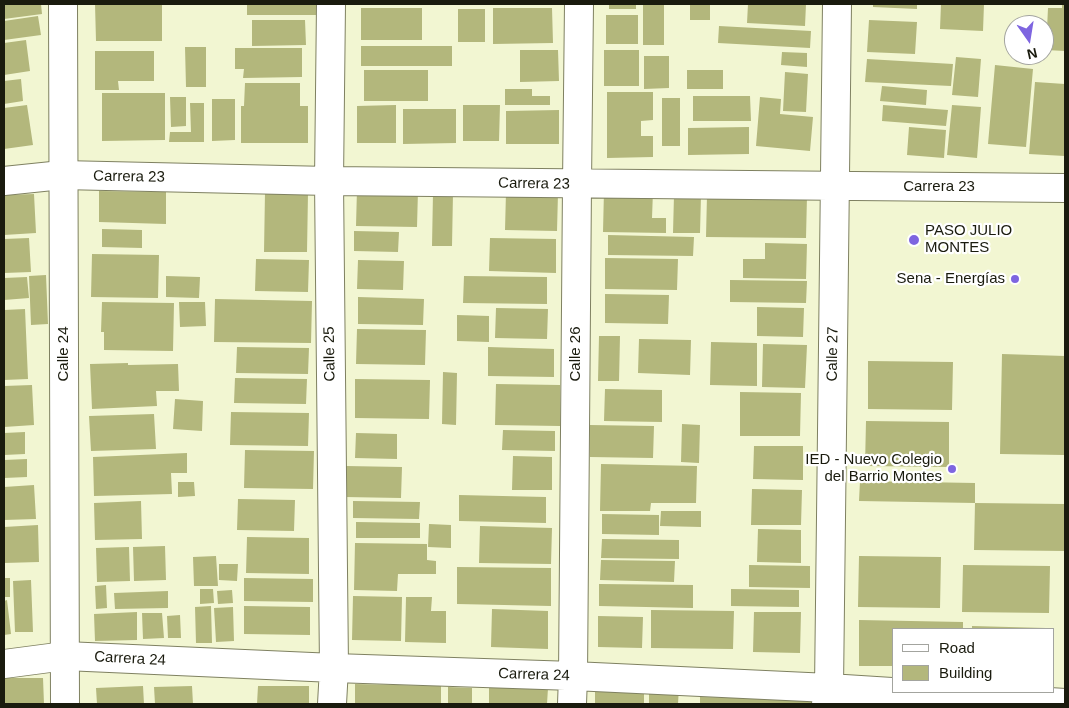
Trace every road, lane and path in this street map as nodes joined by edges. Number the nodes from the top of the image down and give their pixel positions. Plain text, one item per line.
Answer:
1 (63, 4) edge
2 (331, 4) edge
3 (580, 4) edge
4 (838, 4) edge
5 (62, 175) junction
6 (4, 181) edge
7 (329, 181) junction
8 (577, 184) junction
9 (835, 186) junction
10 (1065, 188) edge
11 (65, 656) junction
12 (4, 664) edge
13 (334, 668) junction
14 (573, 676) junction
15 (827, 696) edge
16 (1065, 702) edge
17 (65, 704) edge
18 (332, 704) edge
19 (572, 704) edge

1 - 5 street, Calle 24
2 - 7 street, Calle 25
3 - 8 street, Calle 26
4 - 9 street, Calle 27
5 - 6 street, Carrera 23
5 - 7 street, Carrera 23
5 - 11 street, Calle 24
7 - 8 street, Carrera 23
7 - 13 street, Calle 25
8 - 9 street, Carrera 23
8 - 14 street, Calle 26
9 - 10 street, Carrera 23
9 - 15 street, Calle 27
11 - 12 street, Carrera 24
11 - 13 street, Carrera 24
11 - 17 street, Calle 24
13 - 14 street, Carrera 24
13 - 18 street, Calle 25
14 - 15 street, Carrera 24
14 - 19 street, Calle 26
15 - 16 street, Carrera 24

